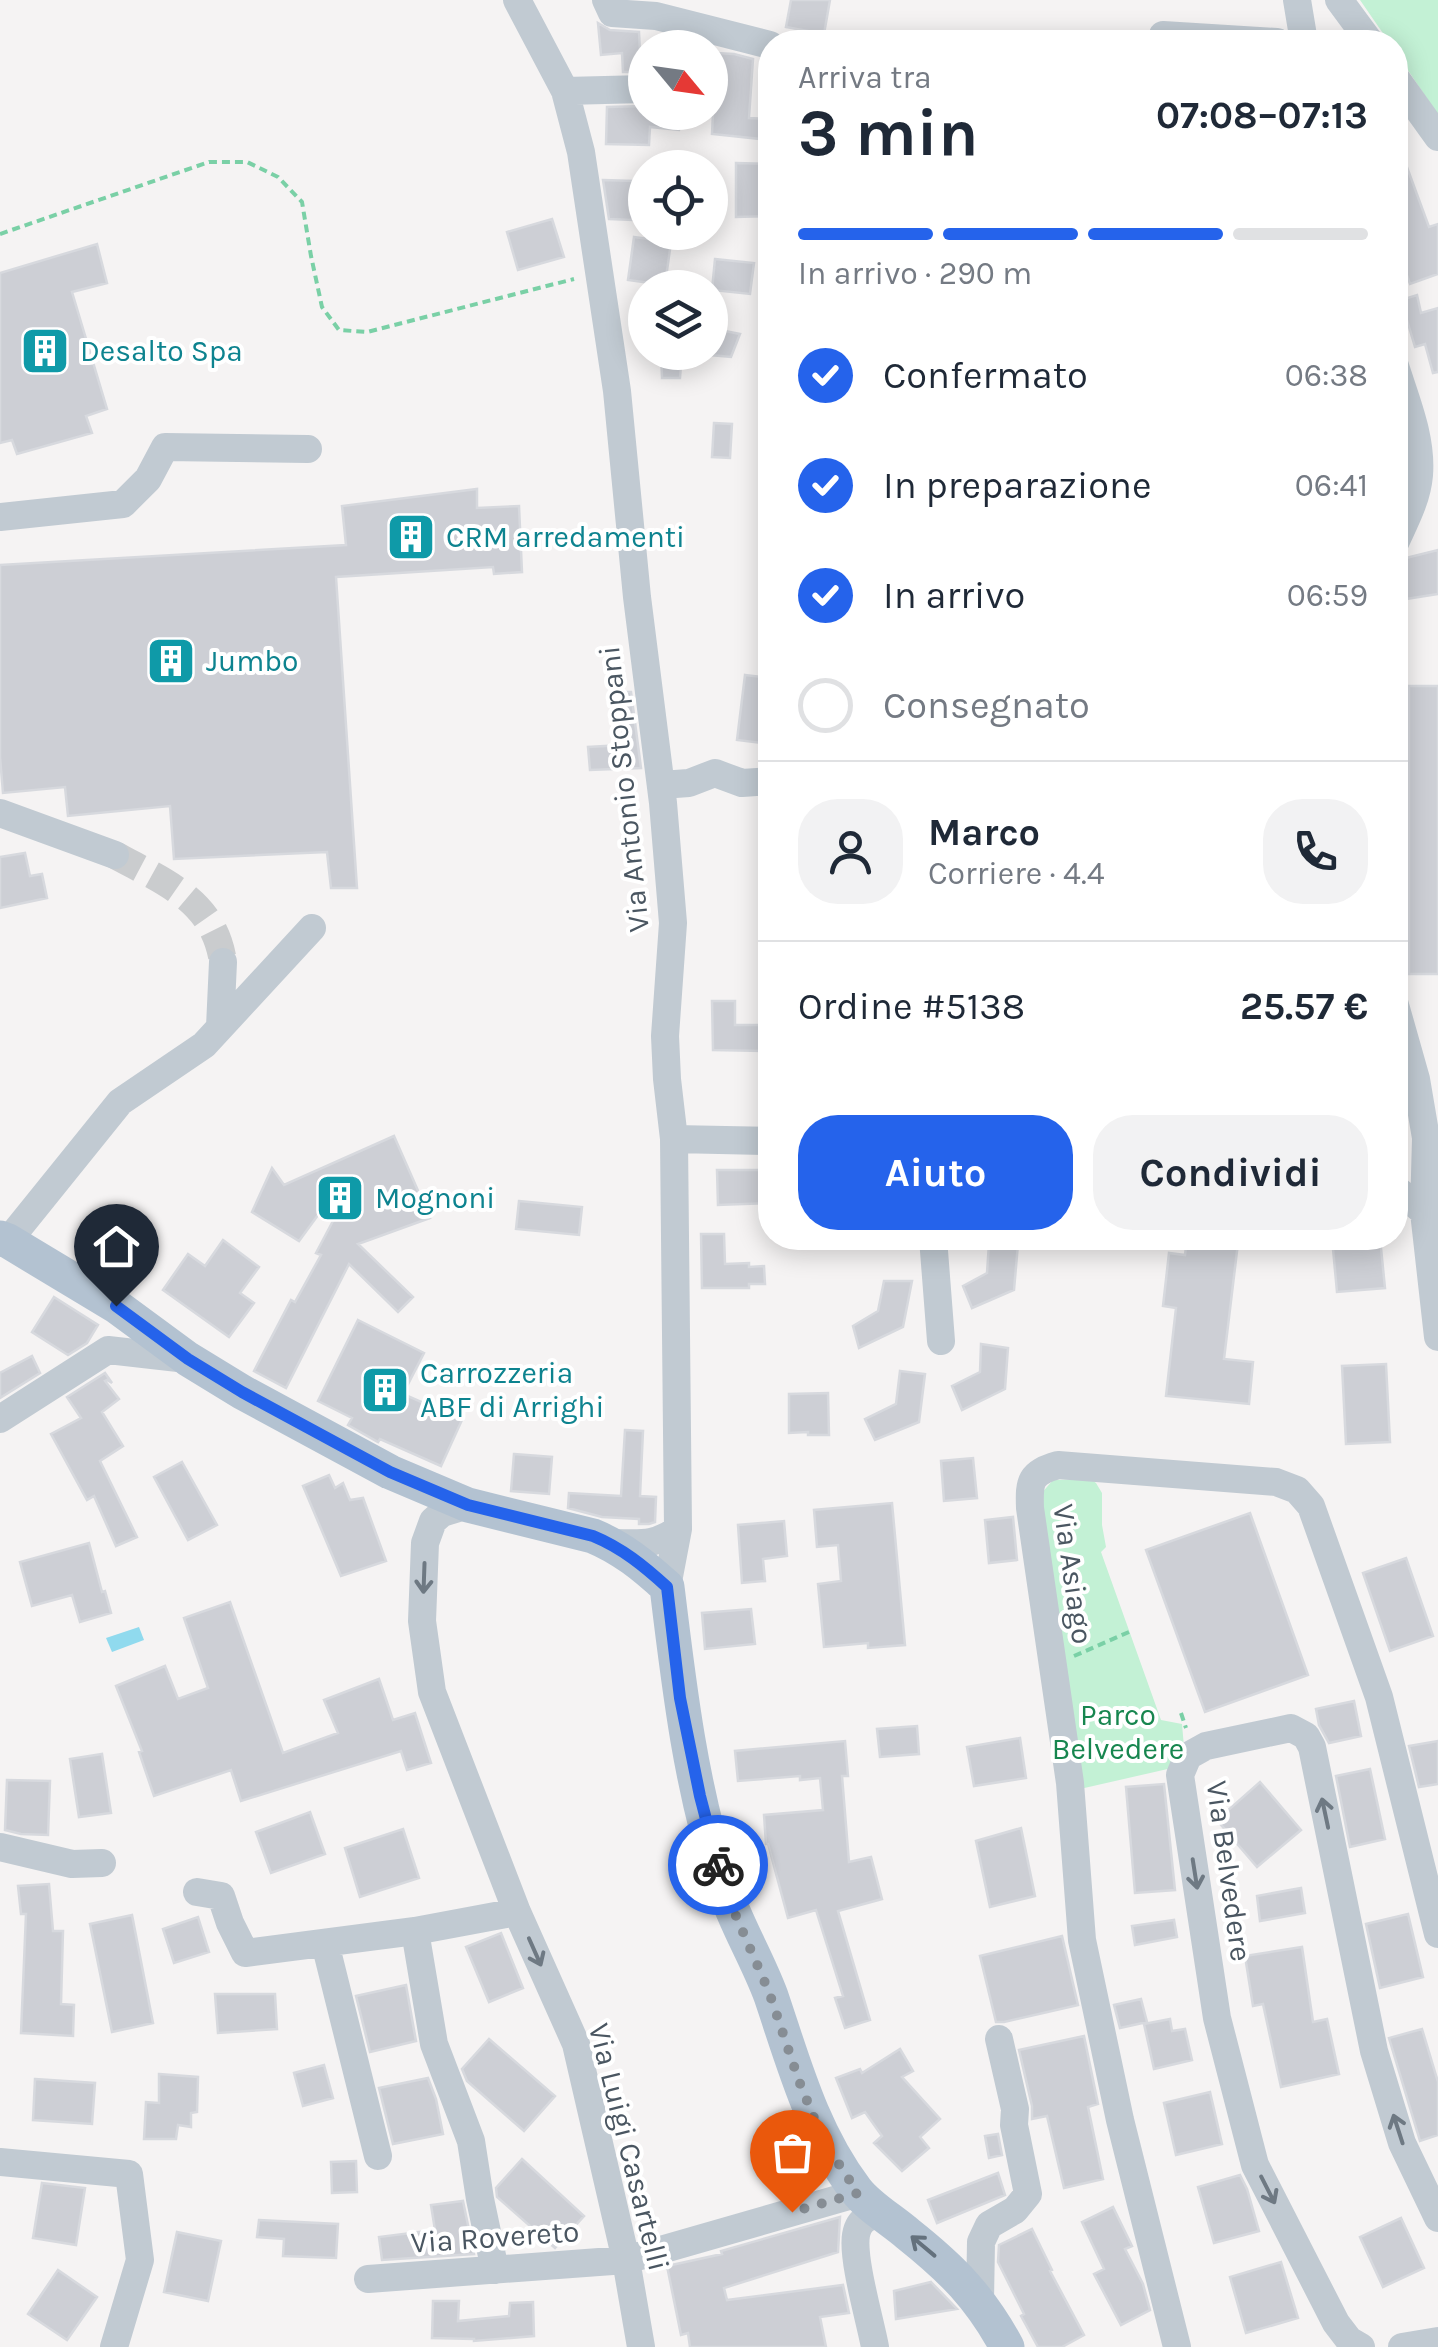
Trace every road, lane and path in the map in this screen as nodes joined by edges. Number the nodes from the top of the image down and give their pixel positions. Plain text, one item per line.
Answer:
1 (517, 0) edge
2 (606, 0) edge
3 (1296, 0) edge
4 (1339, 0) edge
5 (1302, 30) edge
6 (1361, 30) edge
7 (758, 41) edge
8 (628, 90) edge
9 (565, 92) junction
10 (1408, 95) edge
11 (1438, 137) edge
12 (0, 234) edge
13 (600, 272) junction
14 (1408, 406) edge
15 (308, 449) dead end
16 (1408, 516) edge
17 (0, 517) edge
18 (758, 782) edge
19 (661, 785) junction
20 (0, 813) edge
21 (115, 855) tunnel mouth
22 (312, 928) dead end
23 (223, 962) tunnel mouth
24 (220, 1027) junction
25 (1408, 1051) edge
26 (674, 1139) junction
27 (758, 1142) edge
28 (1408, 1199) edge
29 (1424, 1212) junction
30 (4, 1240) edge
31 (934, 1250) edge
32 (1438, 1338) edge
33 (941, 1341) dead end
34 (188, 1359) junction
35 (0, 1419) edge
36 (390, 1472) junction
37 (468, 1505) junction
38 (678, 1529) junction
39 (428, 1532) junction
40 (610, 1543) junction
41 (667, 1587) junction
42 (1129, 1632) dead end
43 (1063, 1661) dead end
44 (0, 1847) edge
45 (102, 1863) dead end
46 (197, 1892) dead end
47 (518, 1912) junction
48 (415, 1931) junction
49 (1438, 1934) edge
50 (325, 1944) junction
51 (999, 2039) dead end
52 (378, 2156) dead end
53 (0, 2162) edge
54 (858, 2193) junction
55 (886, 2216) junction
56 (1438, 2218) edge
57 (626, 2260) junction
58 (495, 2270) junction
59 (368, 2279) dead end
60 (980, 2301) junction
61 (1438, 2341) edge
62 (114, 2347) edge
63 (641, 2347) edge
64 (875, 2347) edge
65 (1007, 2347) edge
66 (1177, 2347) edge
67 (1361, 2347) edge
68 (1402, 2347) edge

1 - 9 street, Via Antonio Stoppani
2 - 7 street
3 - 5 street
4 - 6 street
8 - 9 street
9 - 13 street, Via Antonio Stoppani
10 - 11 street
12 - 13 path
13 - 19 street, Via Antonio Stoppani
14 - 16 street
15 - 17 street
18 - 19 street
19 - 26 street, Via Antonio Stoppani
20 - 21 street
22 - 24 street
23 - 24 street
24 - 30 street
25 - 29 street
26 - 27 street
26 - 38 street, Via Antonio Stoppani
28 - 29 street
29 - 32 street
30 - 34 main road
31 - 33 street
34 - 35 street
34 - 36 main road
36 - 37 main road
36 - 39 street
37 - 39 street
37 - 40 main road
38 - 40 street
38 - 41 street, Via Antonio Stoppani
39 -> 47 street, Via Luigi Casartelli
40 - 41 main road
41 - 54 main road
42 - 43 path
44 - 45 street
46 - 50 street
47 - 48 street
47 -> 57 street, Via Luigi Casartelli
48 - 50 street
48 - 58 street
49 - 66 street, Via Asiago
50 - 52 street
51 - 60 street
53 - 62 street
54 - 55 main road
54 - 57 street, Via Rovereto
60 -> 55 main road
55 - 64 street
56 -> 67 street, Via Belvedere
57 - 58 street, Via Rovereto
57 - 63 street, Via Luigi Casartelli
58 - 59 street, Via Rovereto
60 - 65 main road
61 - 68 street

